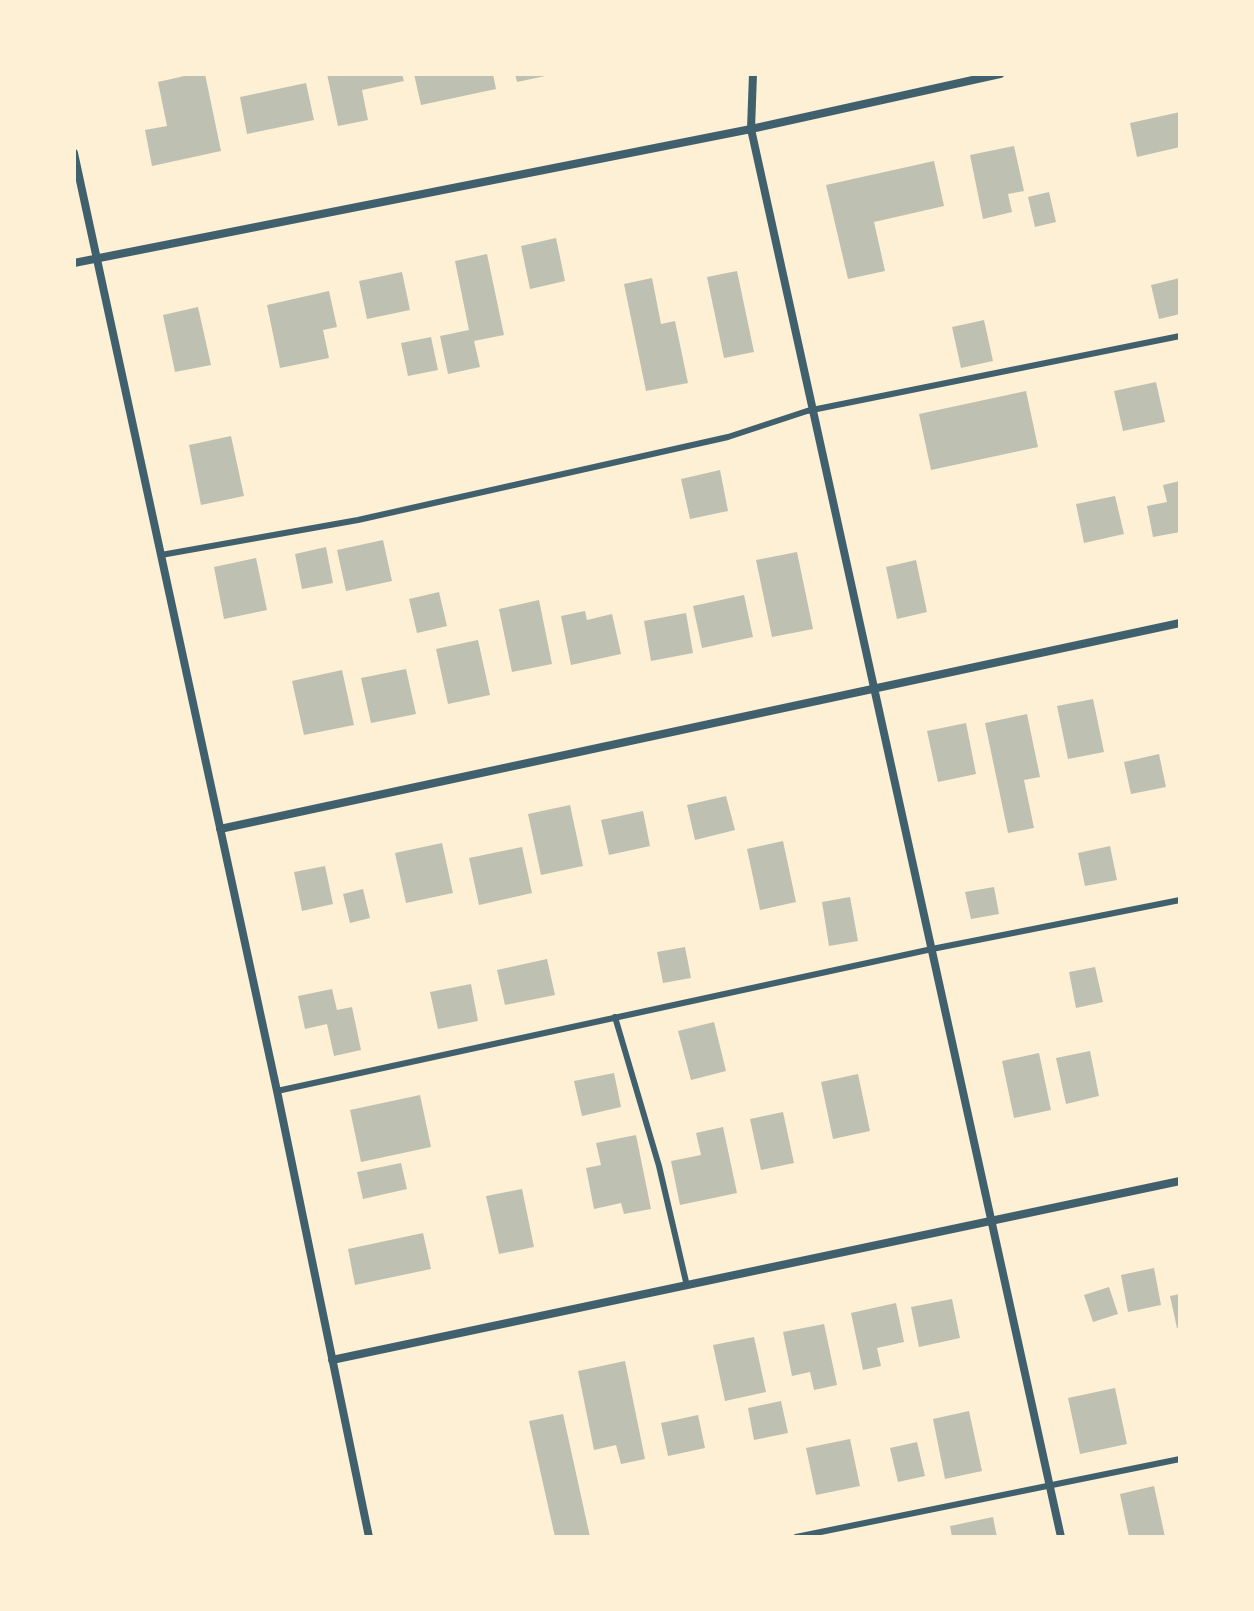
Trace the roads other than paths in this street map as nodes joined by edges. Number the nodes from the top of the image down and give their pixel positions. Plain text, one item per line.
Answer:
1 (753, 74) edge
2 (1000, 74) edge
3 (751, 129) junction
4 (74, 153) edge
5 (98, 258) junction
6 (74, 263) edge
7 (1180, 336) edge
8 (813, 410) junction
9 (161, 555) junction
10 (1180, 623) edge
11 (875, 689) junction
12 (220, 829) junction
13 (1180, 900) edge
14 (932, 949) junction
15 (615, 1017) junction
16 (277, 1091) junction
17 (1180, 1181) edge
18 (992, 1221) junction
19 (687, 1286) junction
20 (332, 1360) junction
21 (1180, 1459) edge
22 (1050, 1486) junction
23 (369, 1537) edge
24 (796, 1537) edge
25 (1061, 1537) edge

1 - 3 street
2 - 3 street
3 - 5 street
3 - 8 street
4 - 5 street
5 - 6 street
5 - 9 street
7 - 8 lane
8 - 9 lane
8 - 11 street
9 - 12 street
10 - 11 street
11 - 12 street
11 - 14 street
12 - 16 street
13 - 14 lane
14 - 15 lane
14 - 18 street
15 - 16 lane
15 - 19 lane
16 - 20 street
17 - 18 street
18 - 19 street
18 - 22 street
19 - 20 street
20 - 23 street
21 - 22 lane
22 - 24 lane
22 - 25 street

